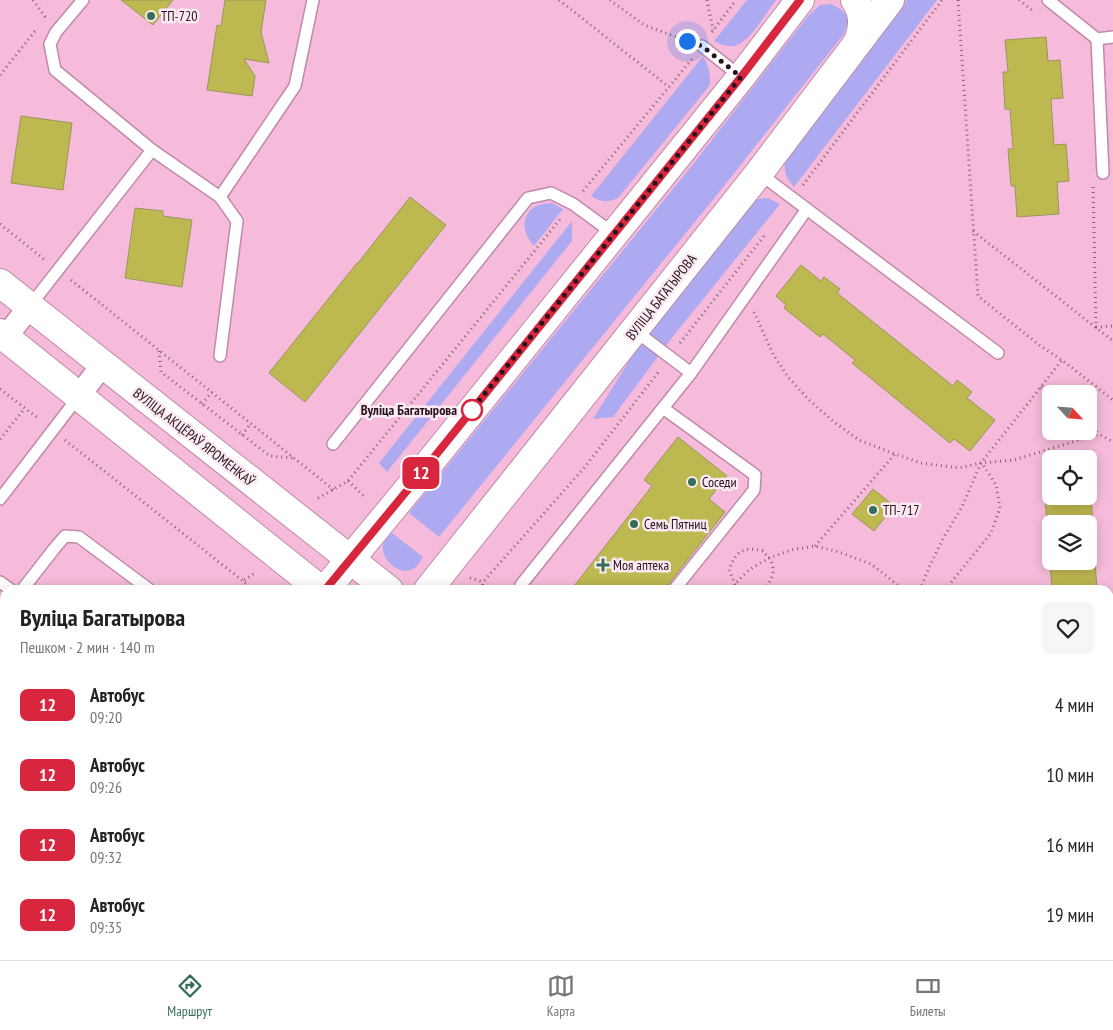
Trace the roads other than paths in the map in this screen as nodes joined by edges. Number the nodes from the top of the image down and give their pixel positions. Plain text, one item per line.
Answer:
1 (83, 0) edge
2 (313, 0) edge
3 (800, 0) edge
4 (855, 0) edge
5 (890, 0) edge
6 (1048, 0) edge
7 (1113, 37) edge
8 (1097, 39) junction
9 (858, 41) junction
10 (702, 46) road end
11 (741, 77) junction
12 (152, 150) junction
13 (759, 173) junction
14 (1103, 173) dead end
15 (220, 197) junction
16 (807, 209) junction
17 (614, 234) junction
18 (0, 284) edge
19 (29, 307) junction
20 (634, 330) junction
21 (3, 335) edge
22 (998, 353) dead end
23 (220, 356) dead end
24 (103, 364) junction
25 (691, 373) junction
26 (79, 396) junction
27 (663, 408) junction
28 (333, 444) dead end
29 (0, 499) edge
30 (350, 560) junction
31 (26, 585) edge
32 (143, 585) edge
33 (317, 585) edge
34 (328, 585) edge
35 (382, 585) edge
36 (432, 585) edge
37 (522, 585) edge
38 (678, 585) edge

1 - 12 lane
2 - 15 lane
3 - 11 street
4 - 9 street
5 - 9 street, ВУЛІЦА БАГАТЫРОВА
6 - 8 lane
7 - 8 lane
8 - 14 lane
9 - 13 street, ВУЛІЦА БАГАТЫРОВА
10 - 11 lane
11 - 17 street
12 - 15 lane
12 - 19 lane
13 - 16 lane
13 - 20 street, ВУЛІЦА БАГАТЫРОВА
15 - 23 lane
16 - 22 lane
16 - 25 lane
17 - 28 lane
17 - 30 street
18 - 19 street, ВУЛІЦА АКЦЁРАЎ ЯРОМЕНКАЎ
19 - 21 street
19 - 24 street, ВУЛІЦА АКЦЁРАЎ ЯРОМЕНКАЎ
20 - 25 lane
20 - 36 street, ВУЛІЦА БАГАТЫРОВА
21 - 26 street
24 - 26 street
24 - 30 street, ВУЛІЦА АКЦЁРАЎ ЯРОМЕНКАЎ
25 - 27 lane
26 - 29 lane
26 - 33 street
27 - 37 lane
27 - 38 lane
30 - 34 street
30 - 35 street, ВУЛІЦА АКЦЁРАЎ ЯРОМЕНКАЎ
31 - 32 lane

